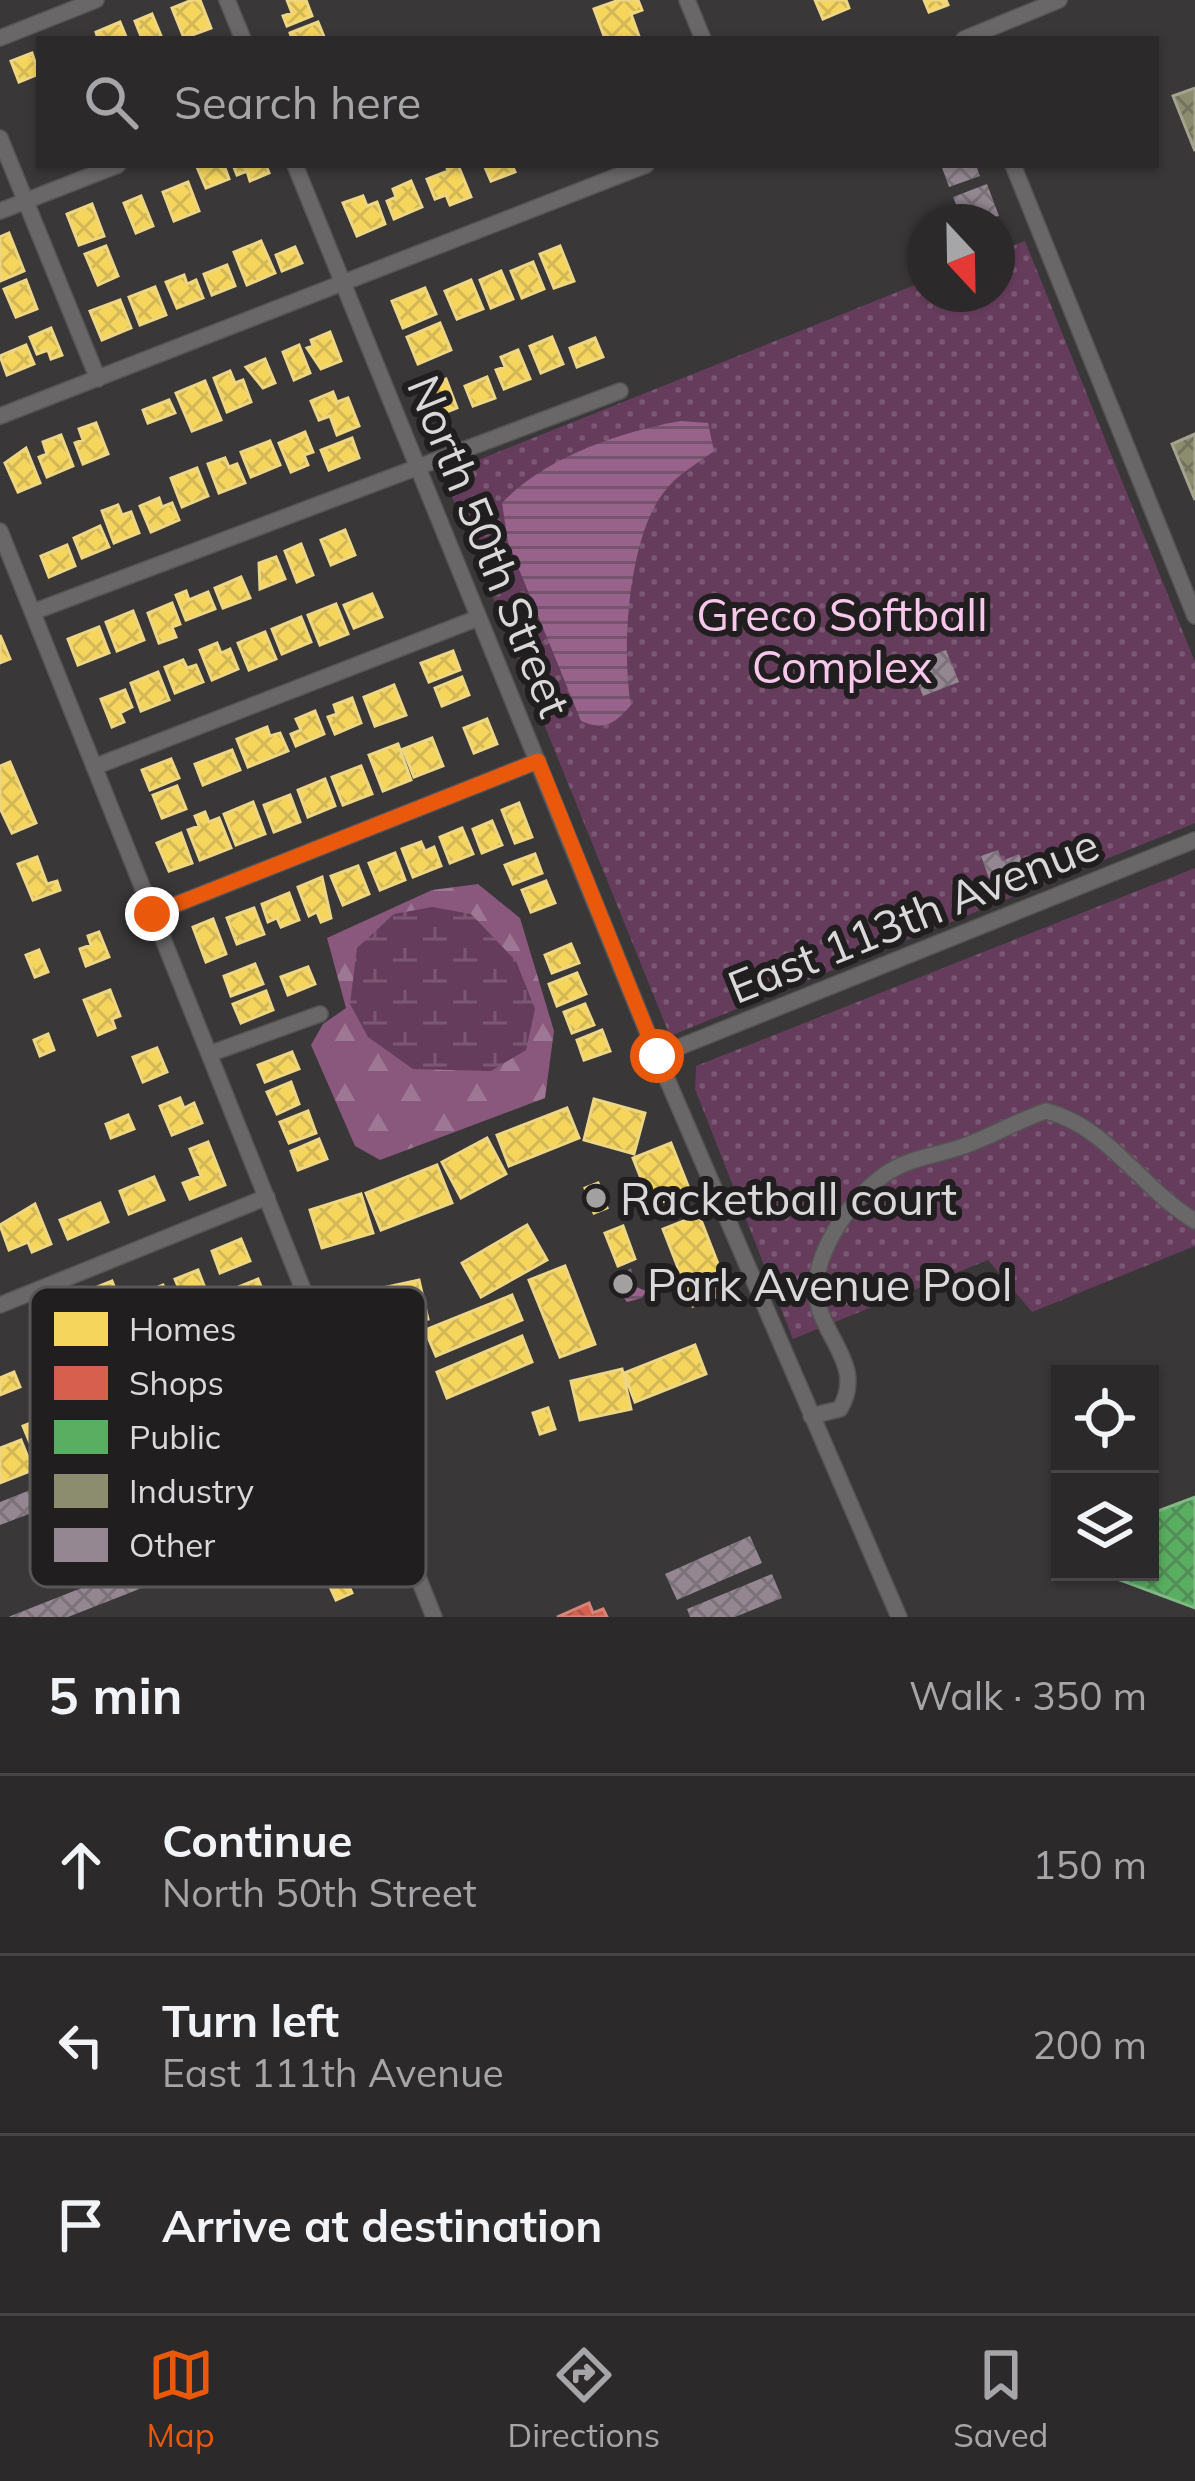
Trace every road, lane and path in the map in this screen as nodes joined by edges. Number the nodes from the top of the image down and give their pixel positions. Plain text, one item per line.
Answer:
1 (96, 0) edge
2 (227, 0) edge
3 (687, 0) edge
4 (1059, 0) edge
5 (242, 36) edge
6 (702, 36) edge
7 (971, 36) edge
8 (0, 38) edge
9 (0, 138) edge
10 (110, 168) edge
11 (296, 168) edge
12 (638, 168) edge
13 (1014, 168) edge
14 (26, 201) junction
15 (0, 211) edge
16 (343, 284) junction
17 (98, 379) junction
18 (620, 391) dead end
19 (0, 416) edge
20 (420, 466) junction
21 (0, 531) edge
22 (33, 612) junction
23 (1195, 616) edge
24 (478, 618) junction
25 (538, 761) junction
26 (94, 767) junction
27 (1195, 840) edge
28 (152, 914) junction
29 (320, 1014) dead end
30 (209, 1054) junction
31 (657, 1056) junction
32 (266, 1197) junction
33 (1195, 1221) edge
34 (44, 1287) edge
35 (302, 1287) edge
36 (30, 1293) edge
37 (0, 1305) edge
38 (811, 1416) junction
39 (422, 1587) edge
40 (434, 1617) edge
41 (899, 1617) edge

1 - 8 street
2 - 5 street
3 - 6 street
4 - 7 street
9 - 14 street
10 - 14 street
11 - 16 street, North 50th Street
12 - 16 street
13 - 23 street
14 - 15 street
14 - 17 street
16 - 17 street
16 - 20 street, North 50th Street
17 - 19 street
18 - 20 street
20 - 22 street
20 - 24 street, North 50th Street
21 - 22 street
22 - 26 street
24 - 25 street, North 50th Street
24 - 26 street
25 - 28 street
25 - 31 street, North 50th Street
26 - 28 street
27 - 31 street, East 113th Avenue
28 - 30 street
29 - 30 street
30 - 32 street
31 - 38 street, North 50th Street
32 - 34 street
32 - 35 street
33 - 38 street
36 - 37 street
38 - 41 street, North 50th Street
39 - 40 street

